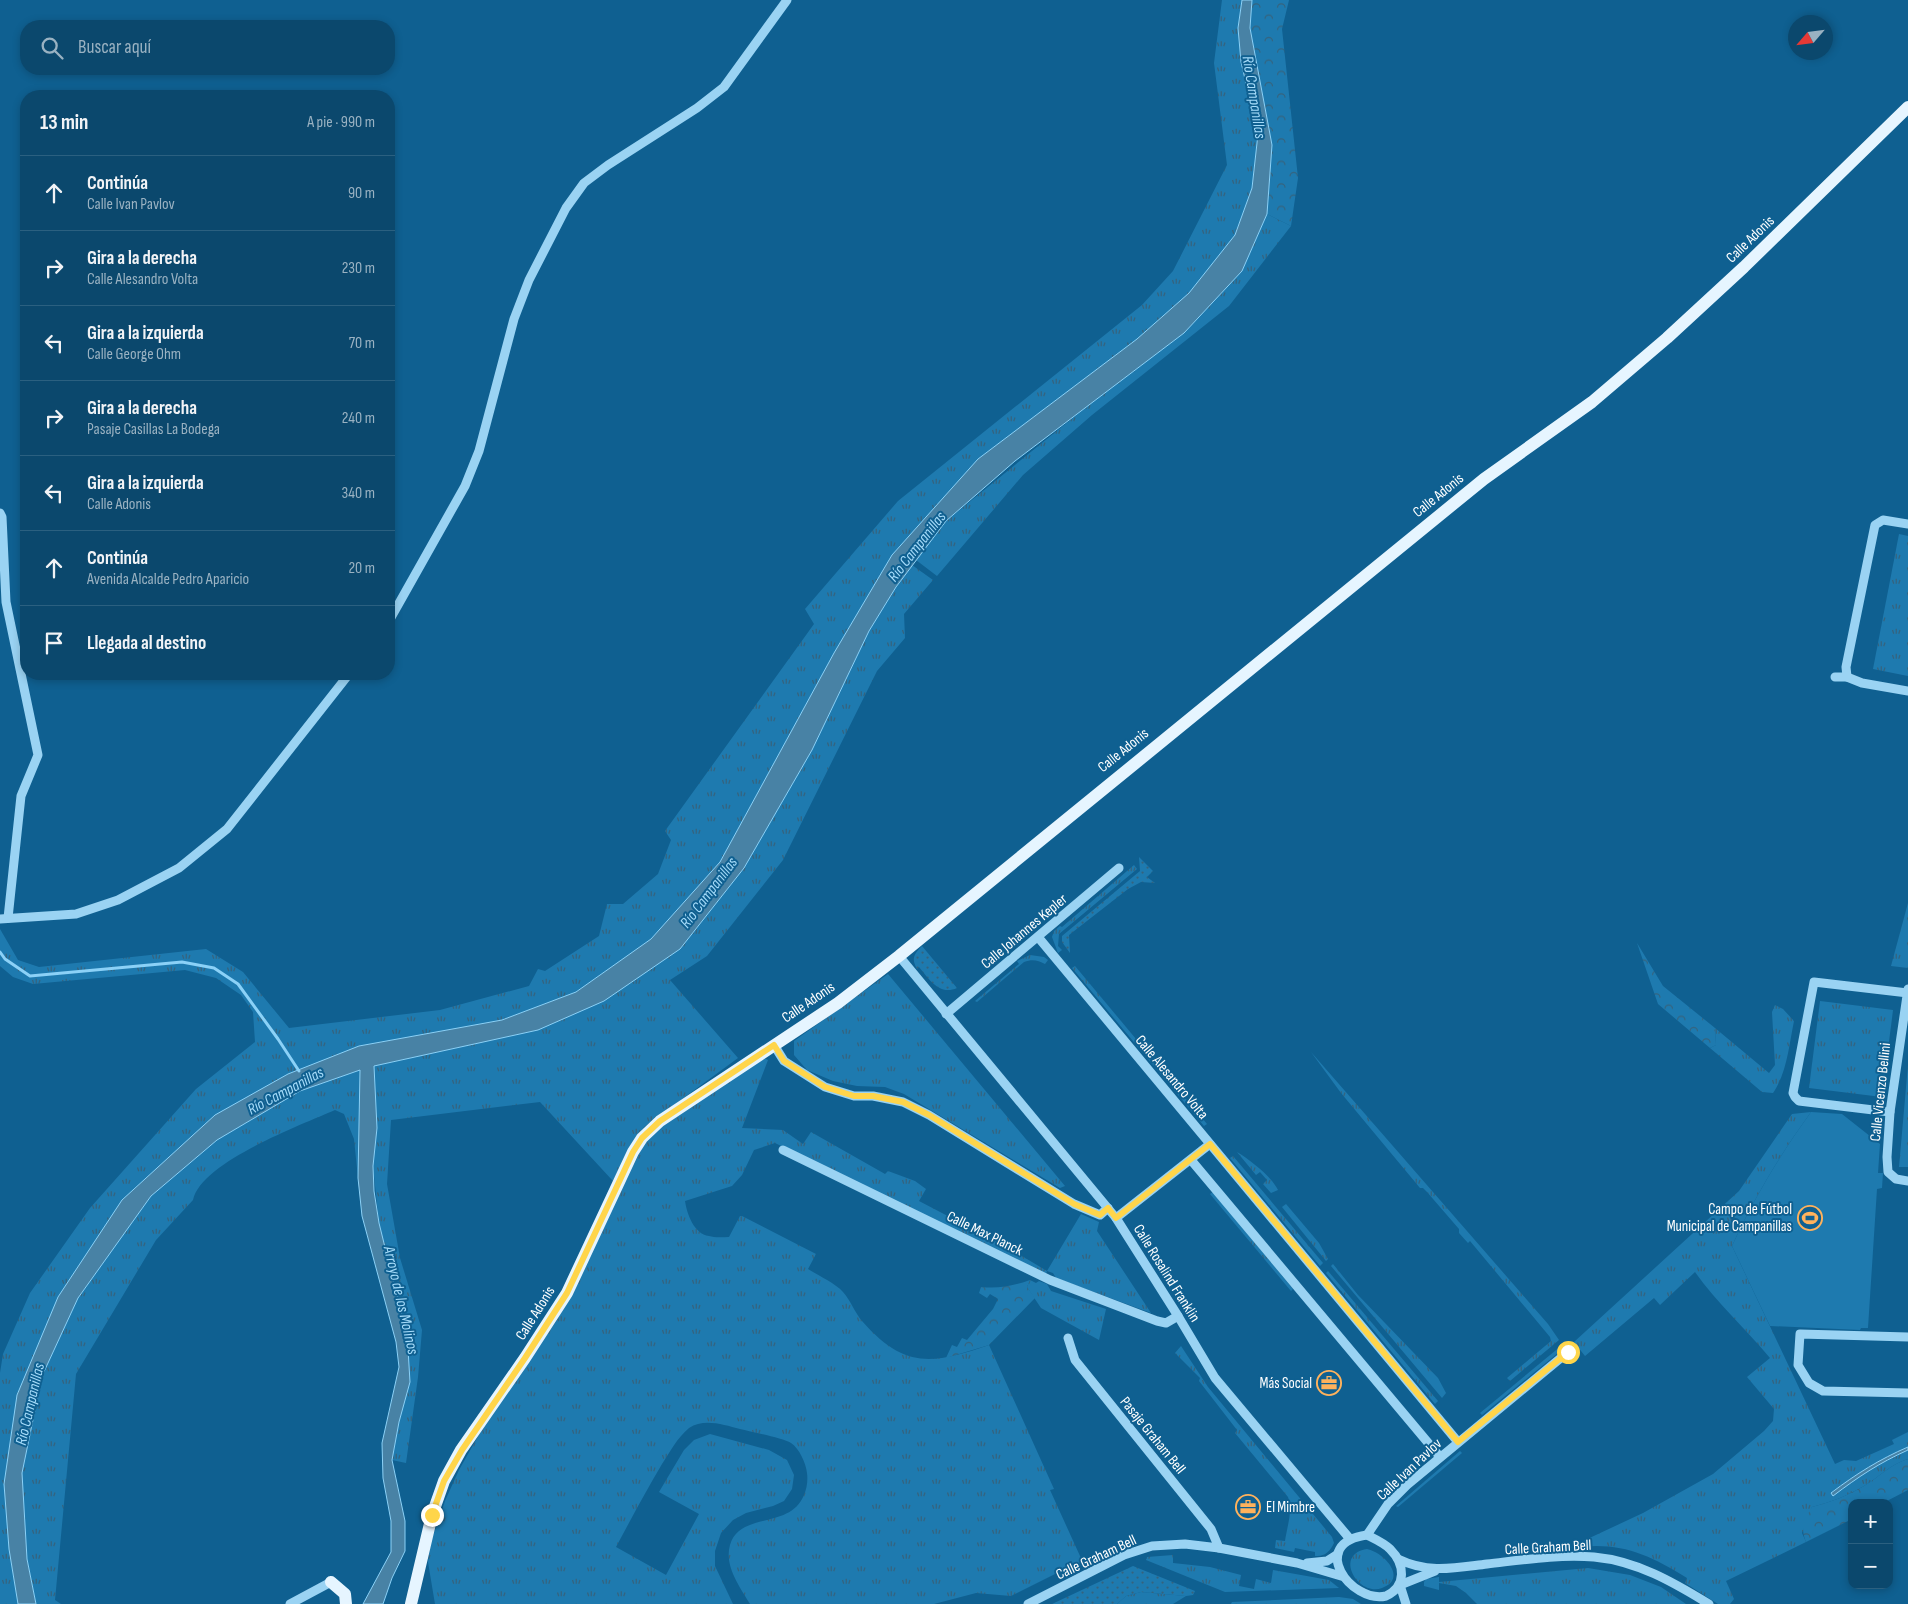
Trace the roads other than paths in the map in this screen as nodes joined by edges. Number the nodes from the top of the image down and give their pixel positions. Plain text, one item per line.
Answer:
1 (788, 0) edge
2 (1908, 108) edge
3 (0, 513) edge
4 (1908, 524) edge
5 (395, 610) edge
6 (20, 669) edge
7 (1847, 676) junction
8 (1835, 677) dead end
9 (22, 680) edge
10 (344, 680) edge
11 (1908, 691) edge
12 (1120, 868) dead end
13 (4, 919) edge
14 (1038, 937) junction
15 (899, 956) junction
16 (1908, 992) edge
17 (946, 1014) junction
18 (774, 1045) junction
19 (1890, 1112) junction
20 (1210, 1144) junction
21 (783, 1150) dead end
22 (1191, 1160) junction
23 (1908, 1181) edge
24 (1108, 1208) junction
25 (1116, 1218) junction
26 (1178, 1316) junction
27 (1908, 1337) edge
28 (1068, 1338) dead end
29 (1568, 1352) dead end
30 (1908, 1393) edge
31 (1458, 1442) junction
32 (1440, 1457) junction
33 (1367, 1536) junction
34 (1350, 1539) junction
35 (1219, 1548) junction
36 (1338, 1554) junction
37 (1398, 1559) junction
38 (1297, 1563) junction
39 (1438, 1570) junction
40 (1341, 1576) junction
41 (331, 1582) joint
42 (1400, 1585) junction
43 (290, 1604) edge
44 (346, 1604) edge
45 (411, 1604) edge
46 (1028, 1604) edge
47 (1406, 1604) edge
48 (1709, 1604) edge

1 - 5 street
2 - 15 main road, Calle Adonis
3 - 6 street
4 - 7 street
7 - 8 street
7 - 11 street
9 - 13 street
10 - 13 street
12 - 14 street, Calle Johannes Kepler
14 - 17 street, Calle Johannes Kepler
14 - 20 street, Calle Alesandro Volta
15 - 17 street, Calle Rosalind Franklin
15 - 18 main road, Calle Adonis
16 - 19 street, Calle Vicenzo Bellini
16 - 19 street
17 - 24 street, Calle Rosalind Franklin
18 - 24 street
18 - 45 main road, Calle Adonis
19 - 23 street, Calle Vicenzo Bellini
20 - 22 street
20 - 31 street, Calle Alesandro Volta
21 - 26 street, Calle Max Planck
22 - 25 street
22 - 32 street
24 - 25 street, Calle Rosalind Franklin
25 - 26 street, Calle Rosalind Franklin
26 - 34 street, Calle Rosalind Franklin
27 - 30 street
28 - 35 street, Pasaje Graham Bell
29 - 31 street, Calle Ivan Pavlov
31 - 32 street, Calle Ivan Pavlov
32 - 33 street, Calle Ivan Pavlov
33 - 34 street
33 - 37 street
34 - 36 street
35 - 38 street, Calle Graham Bell
35 - 46 street, Calle Graham Bell
36 - 38 street, Calle Graham Bell
36 - 40 street
37 - 39 street, Calle Graham Bell
37 - 42 street
38 - 40 street, Calle Graham Bell
39 - 42 street, Calle Graham Bell
39 - 48 street, Calle Graham Bell
40 - 42 street
41 - 43 street
41 - 44 main road
42 - 47 street

